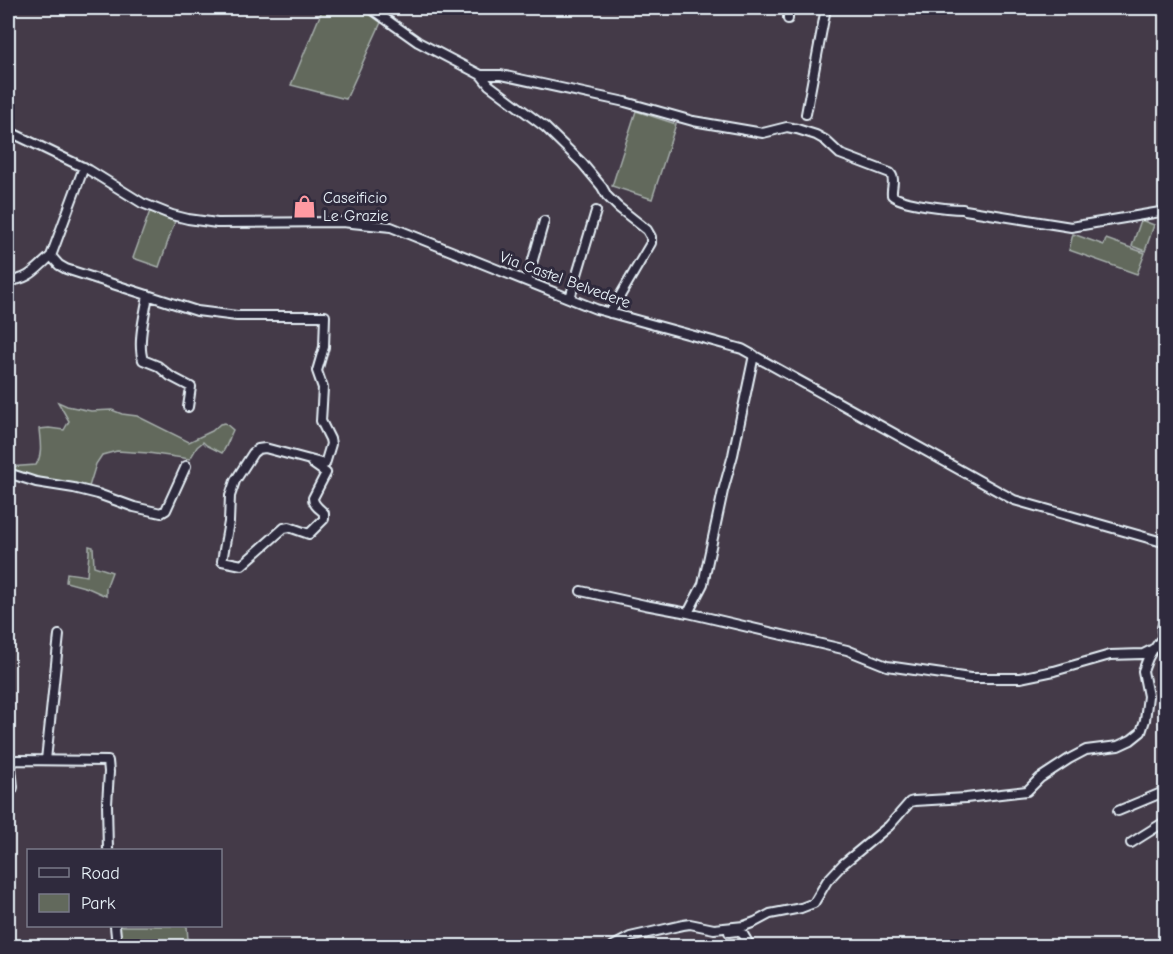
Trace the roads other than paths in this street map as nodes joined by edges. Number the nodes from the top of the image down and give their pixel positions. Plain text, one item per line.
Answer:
1 (370, 8) edge
2 (788, 8) edge
3 (826, 8) edge
4 (788, 18) dead end
5 (481, 75) junction
6 (806, 114) dead end
7 (8, 130) edge
8 (84, 167) junction
9 (596, 211) dead end
10 (1166, 211) edge
11 (544, 221) dead end
12 (51, 256) junction
13 (527, 281) junction
14 (8, 284) edge
15 (148, 295) junction
16 (570, 298) junction
17 (610, 313) junction
18 (754, 355) junction
19 (188, 407) dead end
20 (310, 460) junction
21 (186, 466) dead end
22 (8, 473) edge
23 (1166, 543) edge
24 (581, 591) dead end
25 (688, 613) junction
26 (1166, 620) edge
27 (59, 635) dead end
28 (1162, 638) junction
29 (1166, 647) edge
30 (1153, 649) junction
31 (46, 760) junction
32 (1166, 791) edge
33 (8, 792) edge
34 (1118, 811) dead end
35 (1166, 821) edge
36 (1131, 843) dead end
37 (108, 849) edge
38 (115, 927) edge
39 (714, 929) junction
40 (117, 946) edge
41 (613, 946) edge
42 (750, 946) edge

1 - 5 street
2 - 4 street
3 - 6 street
5 - 10 street
5 - 17 street
7 - 8 street, Via Castel Belvedere
8 - 12 street
8 - 13 street, Via Castel Belvedere
9 - 16 street
11 - 13 street
12 - 14 street
12 - 15 street
13 - 16 street, Via Castel Belvedere
15 - 19 street
15 - 20 street
16 - 17 street, Via Castel Belvedere
17 - 18 street, Via Castel Belvedere
18 - 23 street, Via Castel Belvedere
18 - 25 street
20 - 20 street
21 - 22 street
24 - 25 street
25 - 30 street
26 - 28 street
27 - 31 street
28 - 29 street
28 - 30 street
30 - 39 street
31 - 33 street
31 - 37 street
32 - 34 street
35 - 36 street
38 - 40 street
39 - 41 street
39 - 42 street

